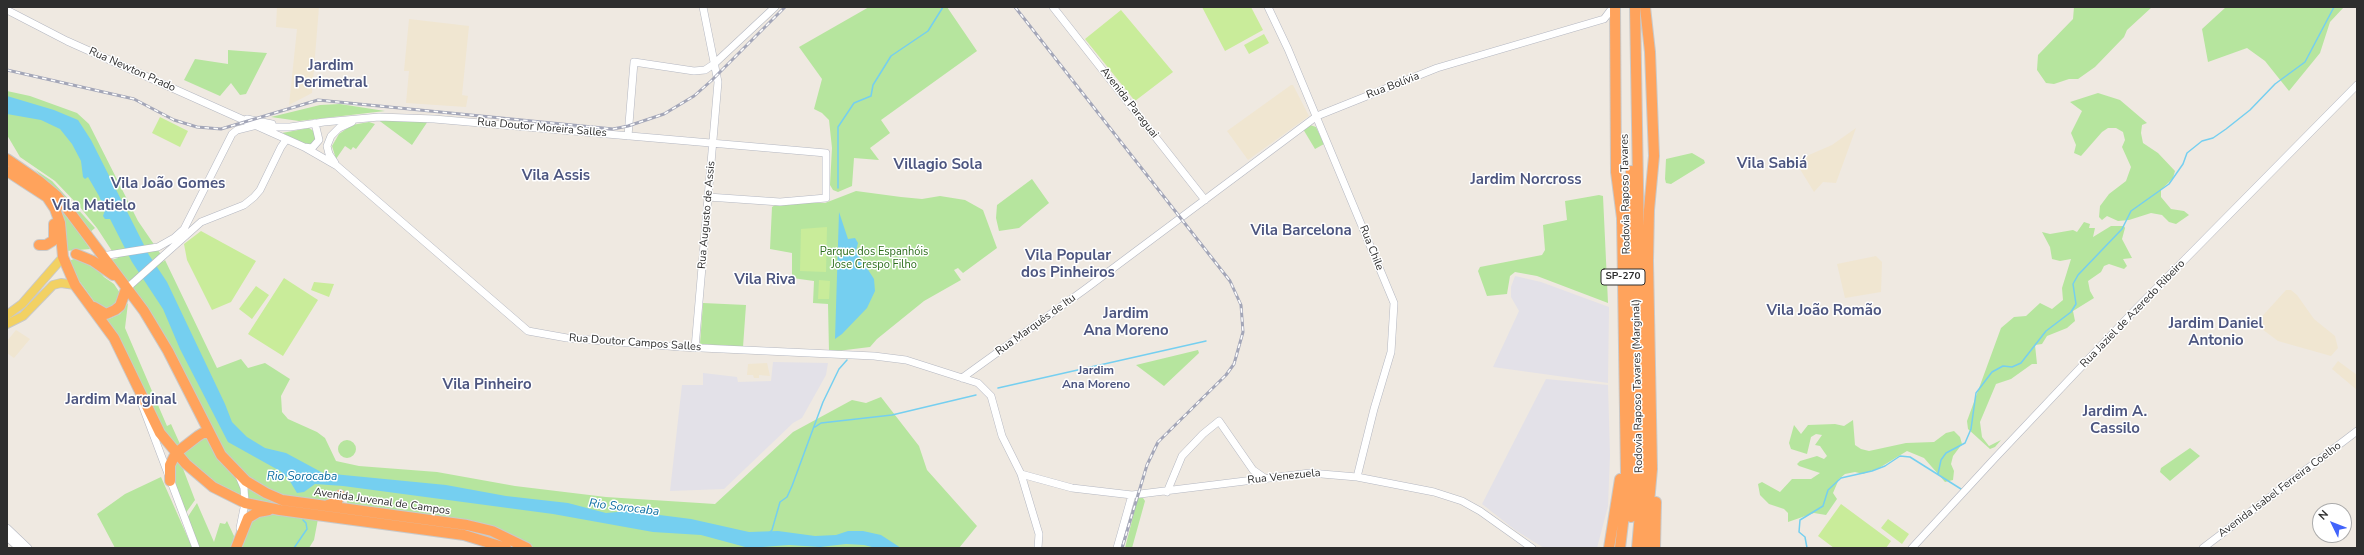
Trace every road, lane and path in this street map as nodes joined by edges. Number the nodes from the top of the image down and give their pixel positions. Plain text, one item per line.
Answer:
1 (703, 7) edge
2 (775, 7) edge
3 (1053, 7) edge
4 (1268, 7) edge
5 (1614, 7) edge
6 (1629, 7) edge
7 (1636, 7) edge
8 (1645, 7) edge
9 (7, 9) edge
10 (1604, 19) junction
11 (1615, 31) junction
12 (714, 64) junction
13 (2357, 84) edge
14 (1317, 116) junction
15 (368, 117) junction
16 (238, 118) junction
17 (315, 123) junction
18 (255, 126) junction
19 (290, 128) junction
20 (237, 130) junction
21 (628, 133) junction
22 (286, 140) junction
23 (712, 144) junction
24 (304, 147) junction
25 (7, 159) edge
26 (337, 166) junction
27 (7, 171) edge
28 (47, 197) junction
29 (708, 197) junction
30 (1205, 200) junction
31 (194, 209) junction
32 (206, 219) junction
33 (39, 245) dead end
34 (76, 254) junction
35 (102, 256) junction
36 (63, 257) junction
37 (119, 280) junction
38 (75, 285) junction
39 (126, 289) junction
40 (84, 297) junction
41 (7, 315) edge
42 (7, 324) edge
43 (695, 348) junction
44 (962, 378) junction
45 (132, 379) junction
46 (2357, 431) edge
47 (209, 433) junction
48 (1625, 443) junction
49 (176, 453) junction
50 (1652, 469) junction
51 (1021, 474) junction
52 (239, 475) junction
53 (1357, 477) junction
54 (1266, 479) junction
55 (170, 481) junction
56 (1168, 492) junction
57 (1132, 496) junction
58 (245, 503) junction
59 (343, 508) junction
60 (280, 510) junction
61 (321, 515) junction
62 (7, 528) edge
63 (7, 537) edge
64 (19, 548) edge
65 (28, 548) edge
66 (196, 548) edge
67 (236, 548) edge
68 (506, 548) edge
69 (528, 548) edge
70 (1038, 548) edge
71 (1117, 548) edge
72 (1532, 548) edge
73 (1609, 548) edge
74 (1620, 548) edge
75 (1627, 548) edge
76 (1637, 548) edge
77 (1645, 548) edge
78 (1655, 548) edge
79 (1912, 548) edge
80 (2203, 548) edge

1 - 12 main road, Rua Augusto de Assis
2 - 12 main road
3 - 30 main road, Avenida Paraguai
4 - 14 main road, Rua Chile
5 - 10 main road
5 - 11 highway, Rodovia Raposo Tavares (Marginal) / SP-270
6 - 75 highway, Rodovia Raposo Tavares / SP-270
7 - 76 highway, Rodovia Raposo Tavares / SP-270
8 - 50 highway, Rodovia Raposo Tavares (Marginal) / SP-270
9 - 16 main road, Rua Newton Prado
10 - 11 main road
10 - 14 main road, Rua Bolívia
11 - 48 highway, Rodovia Raposo Tavares (Marginal) / SP-270
12 - 21 main road
12 - 23 main road, Rua Augusto de Assis
13 - 79 main road, Rua Jaziel de Azeredo Ribeiro
14 - 30 main road, Rua Bolívia
14 - 53 main road, Rua Chile
15 - 17 main road, Rua Doutor Moreira Salles
15 - 21 main road, Rua Doutor Moreira Salles
15 - 26 main road
16 - 18 main road, Rua Newton Prado
16 - 19 main road
16 - 20 main road
17 - 19 main road, Rua Doutor Moreira Salles
17 - 24 main road
18 - 19 main road, Rua Doutor Moreira Salles
18 - 20 main road
18 - 22 main road, Rua Doutor Campos Salles
20 - 31 main road
21 - 23 main road, Rua Doutor Moreira Salles
22 - 24 main road, Rua Doutor Campos Salles
22 - 32 main road
23 - 29 main road, Rua Augusto de Assis
23 - 29 main road, Rua Doutor Moreira Salles
24 - 26 main road, Rua Doutor Campos Salles
25 - 35 highway
26 - 43 main road, Rua Doutor Campos Salles
27 - 28 highway
28 - 33 highway
28 - 36 highway
29 - 43 main road, Rua Augusto de Assis
30 - 44 main road, Rua Marquês de Itu
31 - 32 main road
31 - 35 main road
32 - 39 main road
34 - 35 highway
34 - 36 highway
34 - 37 highway
35 - 37 highway
36 - 38 highway
36 - 41 main road
37 - 39 highway, Avenida Juvenal de Campos
38 - 40 highway
38 - 42 main road
39 - 40 highway
39 - 47 highway, Avenida Juvenal de Campos
40 - 45 highway, Avenida Juvenal de Campos
43 - 44 main road, Rua Doutor Campos Salles
44 - 51 main road, Rua Doutor Campos Salles
45 - 49 highway, Avenida Juvenal de Campos
45 - 55 main road
46 - 80 main road, Avenida Isabel Ferreira Coelho
47 - 49 highway
47 - 52 highway, Avenida Juvenal de Campos
48 - 73 highway
48 - 74 highway, Rodovia Raposo Tavares (Marginal) / SP-270
49 - 55 highway
49 - 58 highway, Avenida Juvenal de Campos
50 - 77 highway, Rodovia Raposo Tavares (Marginal) / SP-270
50 - 78 highway
51 - 57 main road, Rua Venezuela
51 - 70 main road, Rua Doutor Campos Salles
52 - 58 main road
52 - 59 highway, Avenida Juvenal de Campos
53 - 54 main road, Rua Venezuela
53 - 72 main road, Rua Venezuela
54 - 56 main road, Rua Venezuela
54 - 56 main road
55 - 66 main road
56 - 57 main road, Rua Venezuela
57 - 71 main road
58 - 60 highway, Avenida Juvenal de Campos
58 - 67 main road
59 - 61 highway
59 - 69 highway, Avenida Juvenal de Campos
60 - 61 highway, Avenida Juvenal de Campos
60 - 67 highway
61 - 68 highway, Avenida Juvenal de Campos
62 - 65 main road
63 - 64 main road

